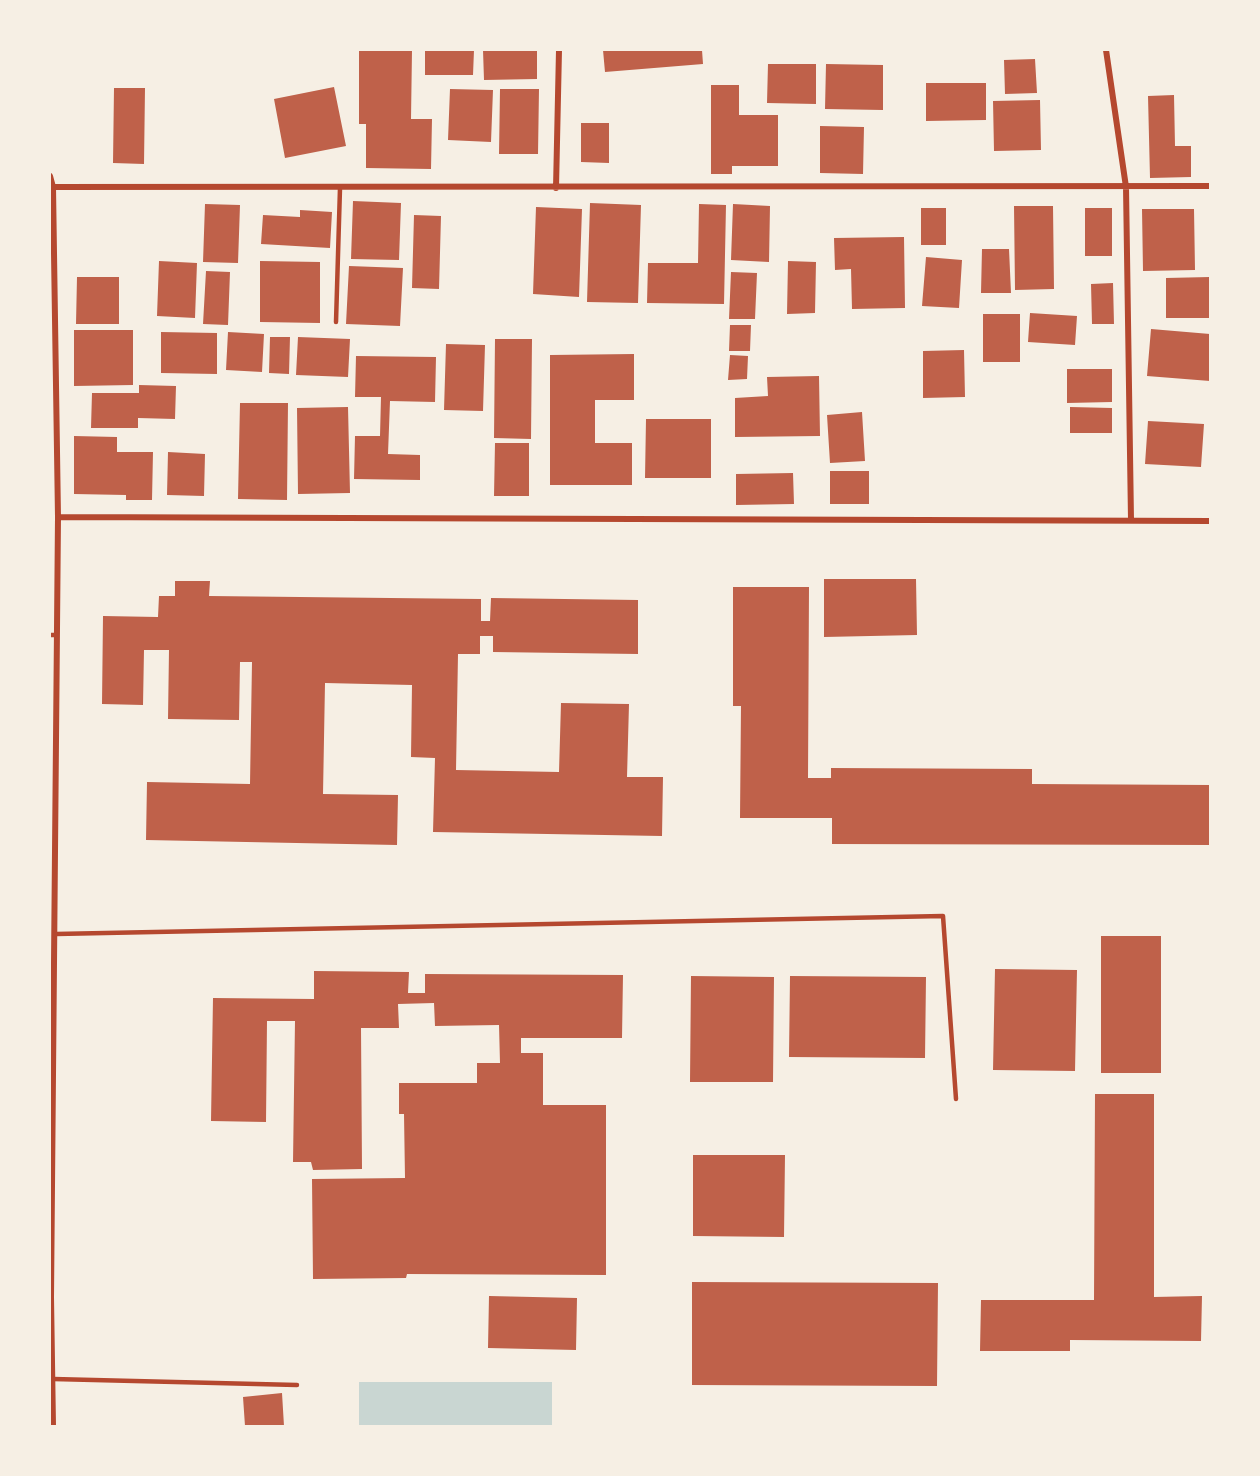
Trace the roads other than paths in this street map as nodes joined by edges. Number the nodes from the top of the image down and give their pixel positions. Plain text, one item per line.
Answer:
1 (559, 50) edge
2 (1106, 50) edge
3 (50, 176) edge
4 (1210, 186) edge
5 (51, 187) edge
6 (1126, 187) junction
7 (340, 188) junction
8 (556, 188) junction
9 (336, 322) dead end
10 (58, 517) junction
11 (1131, 520) junction
12 (1210, 521) edge
13 (53, 635) edge
14 (53, 934) edge
15 (956, 1099) dead end
16 (50, 1297) edge
17 (53, 1379) junction
18 (297, 1385) dead end
19 (53, 1426) edge

1 - 8 street
2 - 6 street
3 - 5 street
4 - 6 street
5 - 7 street
5 - 10 street
6 - 8 street
6 - 11 street
7 - 8 street
7 - 9 lane
10 - 11 street
10 - 13 street
11 - 12 street
13 - 14 street
14 - 15 lane
14 - 16 street
16 - 17 street
17 - 18 lane
17 - 19 street

